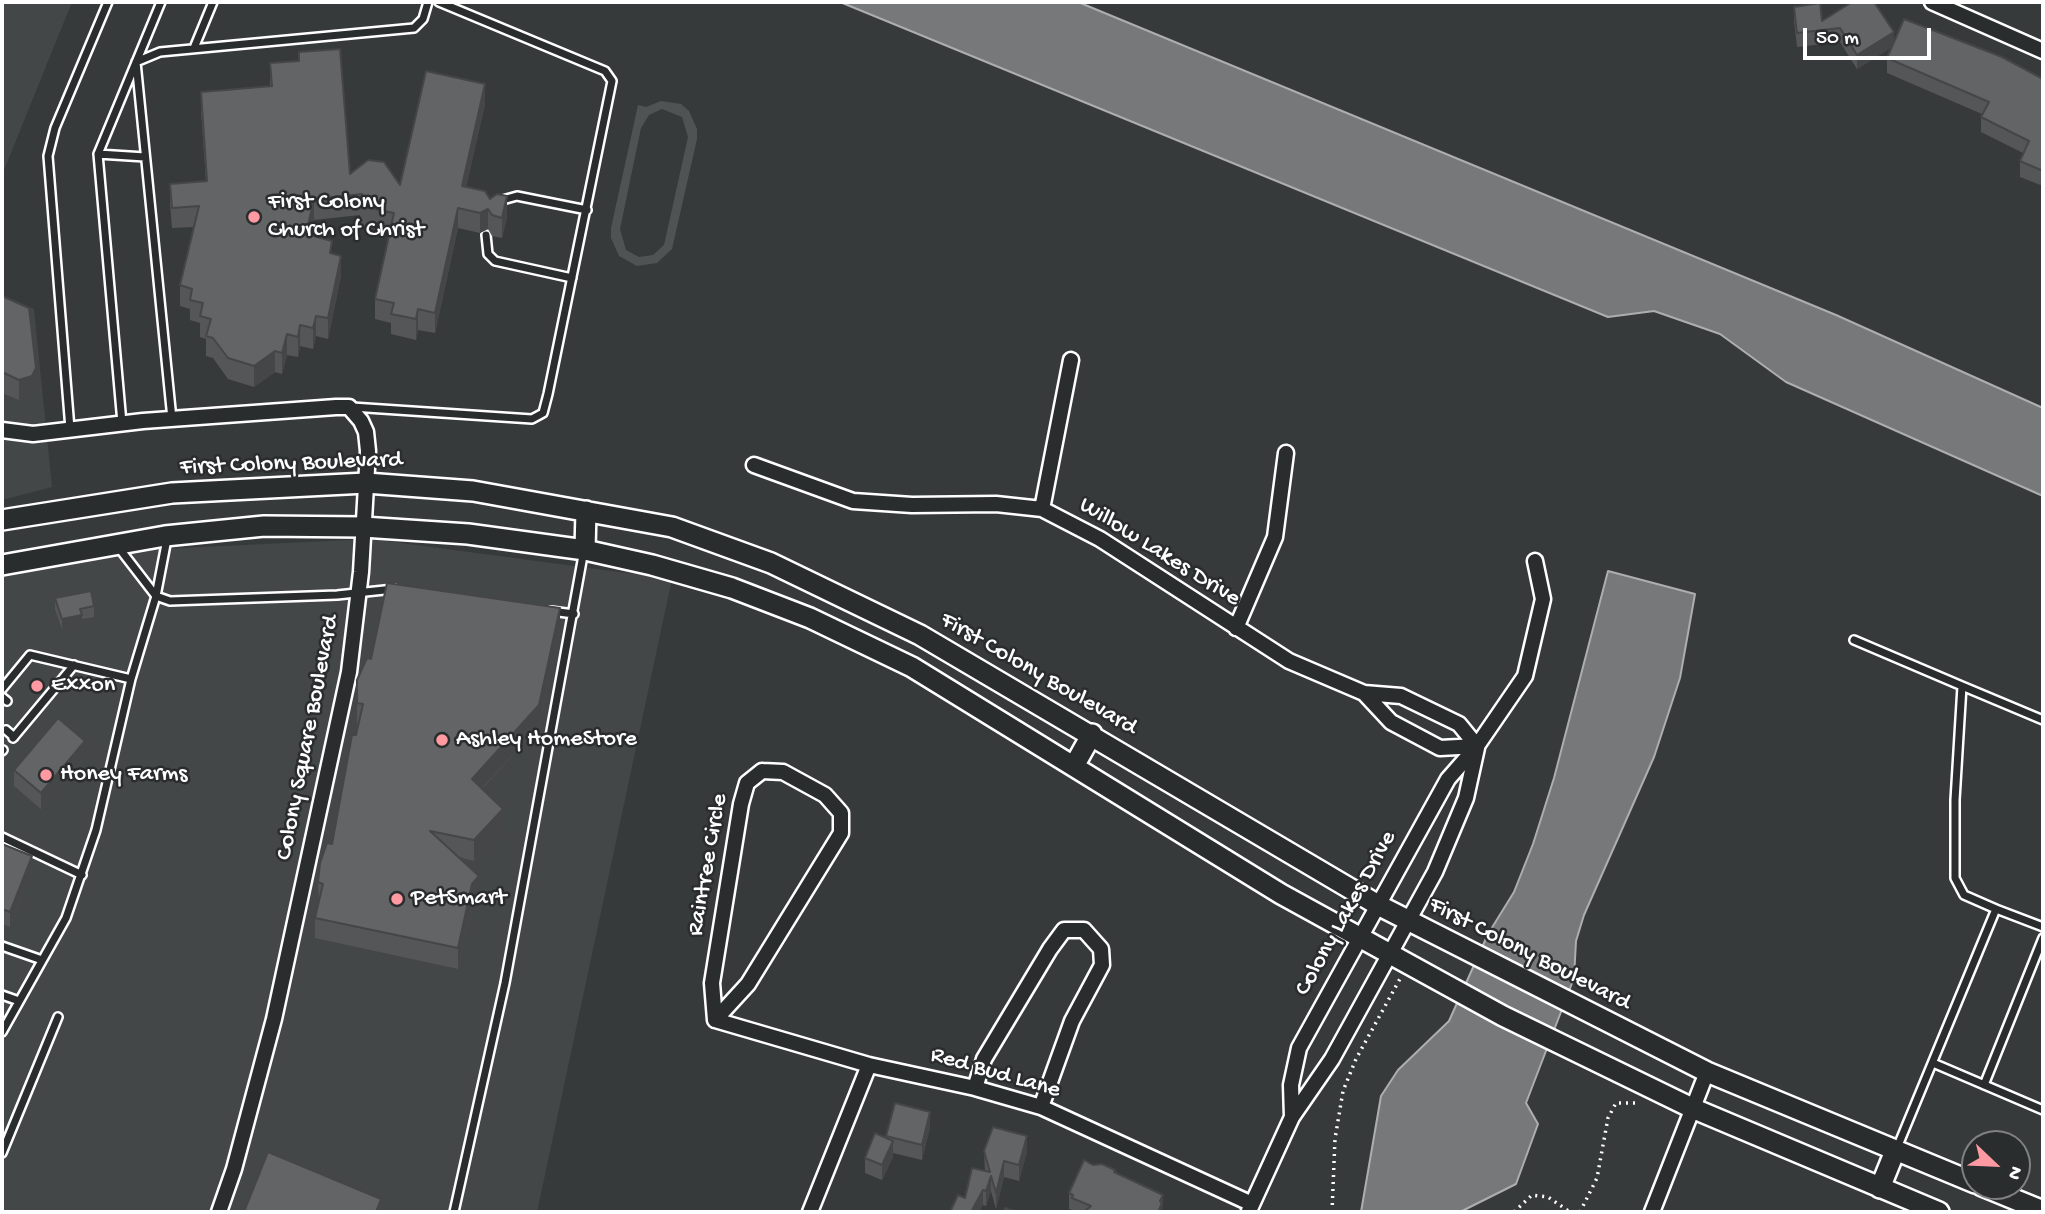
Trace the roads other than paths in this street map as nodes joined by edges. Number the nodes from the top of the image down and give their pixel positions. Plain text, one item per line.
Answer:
1 (108, 2) edge
2 (161, 2) edge
3 (213, 2) edge
4 (428, 2) edge
5 (439, 2) edge
6 (1932, 2) edge
7 (194, 48) junction
8 (2043, 51) edge
9 (136, 62) junction
10 (98, 154) junction
11 (145, 157) junction
12 (494, 207) edge
13 (587, 210) junction
14 (486, 234) dead end
15 (572, 278) junction
16 (1071, 360) dead end
17 (349, 407) junction
18 (172, 419) junction
19 (122, 423) junction
20 (70, 429) junction
21 (2, 430) edge
22 (1286, 453) dead end
23 (754, 465) dead end
24 (366, 483) junction
25 (1042, 509) junction
26 (586, 511) junction
27 (2, 520) edge
28 (363, 527) junction
29 (167, 536) junction
30 (116, 545) junction
31 (584, 550) junction
32 (1535, 561) dead end
33 (2, 565) edge
34 (401, 590) edge
35 (360, 592) junction
36 (156, 596) junction
37 (547, 610) edge
38 (573, 614) junction
39 (1236, 628) junction
40 (1854, 640) dead end
41 (74, 665) junction
42 (14, 675) junction
43 (131, 679) junction
44 (23, 682) dead end
45 (1962, 686) junction
46 (2, 689) edge
47 (37, 693) dead end
48 (1364, 693) junction
49 (46, 699) junction
50 (21, 713) dead end
51 (29, 719) junction
52 (2043, 720) edge
53 (6, 730) dead end
54 (1092, 734) junction
55 (1478, 746) junction
56 (1073, 766) junction
57 (2, 837) edge
58 (82, 874) junction
59 (1378, 905) junction
60 (1996, 909) junction
61 (1409, 922) junction
62 (2043, 927) edge
63 (1360, 938) junction
64 (2042, 942) edge
65 (2, 946) edge
66 (43, 960) junction
67 (1399, 962) junction
68 (2, 995) edge
69 (19, 1001) junction
70 (58, 1017) dead end
71 (715, 1020) junction
72 (2, 1032) edge
73 (1933, 1063) junction
74 (869, 1065) junction
75 (1707, 1072) junction
76 (1984, 1085) junction
77 (975, 1088) junction
78 (1041, 1107) junction
79 (1692, 1108) junction
80 (2043, 1110) edge
81 (1292, 1117) junction
82 (1895, 1152) junction
83 (2, 1153) edge
84 (1961, 1178) edge
85 (1880, 1188) junction
86 (2016, 1200) edge
87 (1250, 1208) edge
88 (2043, 1211) edge
89 (219, 1212) edge
90 (454, 1212) edge
91 (810, 1212) edge
92 (1652, 1212) edge
93 (1939, 1212) edge

1 - 20 lane
2 - 9 lane
3 - 7 lane
4 - 7 lane
5 - 13 lane
6 - 8 street
7 - 9 lane
9 - 10 lane
9 - 11 lane
10 - 11 lane
10 - 19 lane
11 - 18 lane
12 - 13 lane
13 - 15 lane
14 - 15 lane
15 - 17 lane
16 - 25 street
17 - 18 street
17 - 24 street, Colony Square Boulevard
18 - 19 street
19 - 20 street
20 - 21 street
22 - 39 street
23 - 25 street, Willow Lakes Drive
24 - 26 main road, First Colony Boulevard
24 - 27 main road, First Colony Boulevard
24 - 28 street, Colony Square Boulevard
25 - 39 street, Willow Lakes Drive
26 - 31 main road
26 - 54 main road, First Colony Boulevard
28 - 29 main road
28 - 31 main road
28 - 35 street, Colony Square Boulevard
29 - 30 main road
29 - 36 lane
30 - 33 main road
30 - 36 lane
31 - 38 lane
31 - 56 main road
32 - 55 street, Colony Lakes Drive
34 - 35 lane
35 - 36 lane
35 - 89 street, Colony Square Boulevard
36 - 43 lane
37 - 38 lane
38 - 90 lane
39 - 48 street, Willow Lakes Drive
40 - 45 lane
41 - 42 lane
41 - 43 lane
41 - 49 lane
42 - 44 lane
42 - 46 lane
43 - 58 lane
45 - 52 lane
45 - 60 lane
47 - 49 lane
48 - 55 street, Willow Lakes Drive
48 - 55 street, Willow Lakes Drive
49 - 51 lane
50 - 51 lane
51 - 53 lane
54 - 56 main road
54 - 59 main road, First Colony Boulevard
55 - 59 street, Colony Lakes Drive
55 - 61 street, Colony Lakes Drive
56 - 63 main road
57 - 58 lane
58 - 66 lane
59 - 61 main road, First Colony Boulevard
59 - 63 street, Colony Lakes Drive
60 - 62 lane
60 - 73 lane
61 - 67 street, Colony Lakes Drive
61 - 75 main road, First Colony Boulevard
63 - 67 main road
63 - 81 street, Colony Lakes Drive
64 - 76 lane
65 - 66 lane
66 - 69 lane
67 - 79 main road
67 - 81 street, Colony Lakes Drive
68 - 69 lane
69 - 72 lane
70 - 83 lane
71 - 71 street, Raintree Circle
71 - 74 street, Red Bud Lane
73 - 76 lane
73 - 82 lane
74 - 77 street, Red Bud Lane
74 - 91 street
75 - 79 street
75 - 82 main road, First Colony Boulevard
76 - 80 lane
77 - 78 street, Red Bud Lane
77 - 78 street
78 - 87 street, Red Bud Lane
79 - 85 main road
79 - 92 street
81 - 87 street, Colony Lakes Drive
82 - 84 main road, First Colony Boulevard
82 - 85 main road
85 - 93 main road
86 - 88 main road

